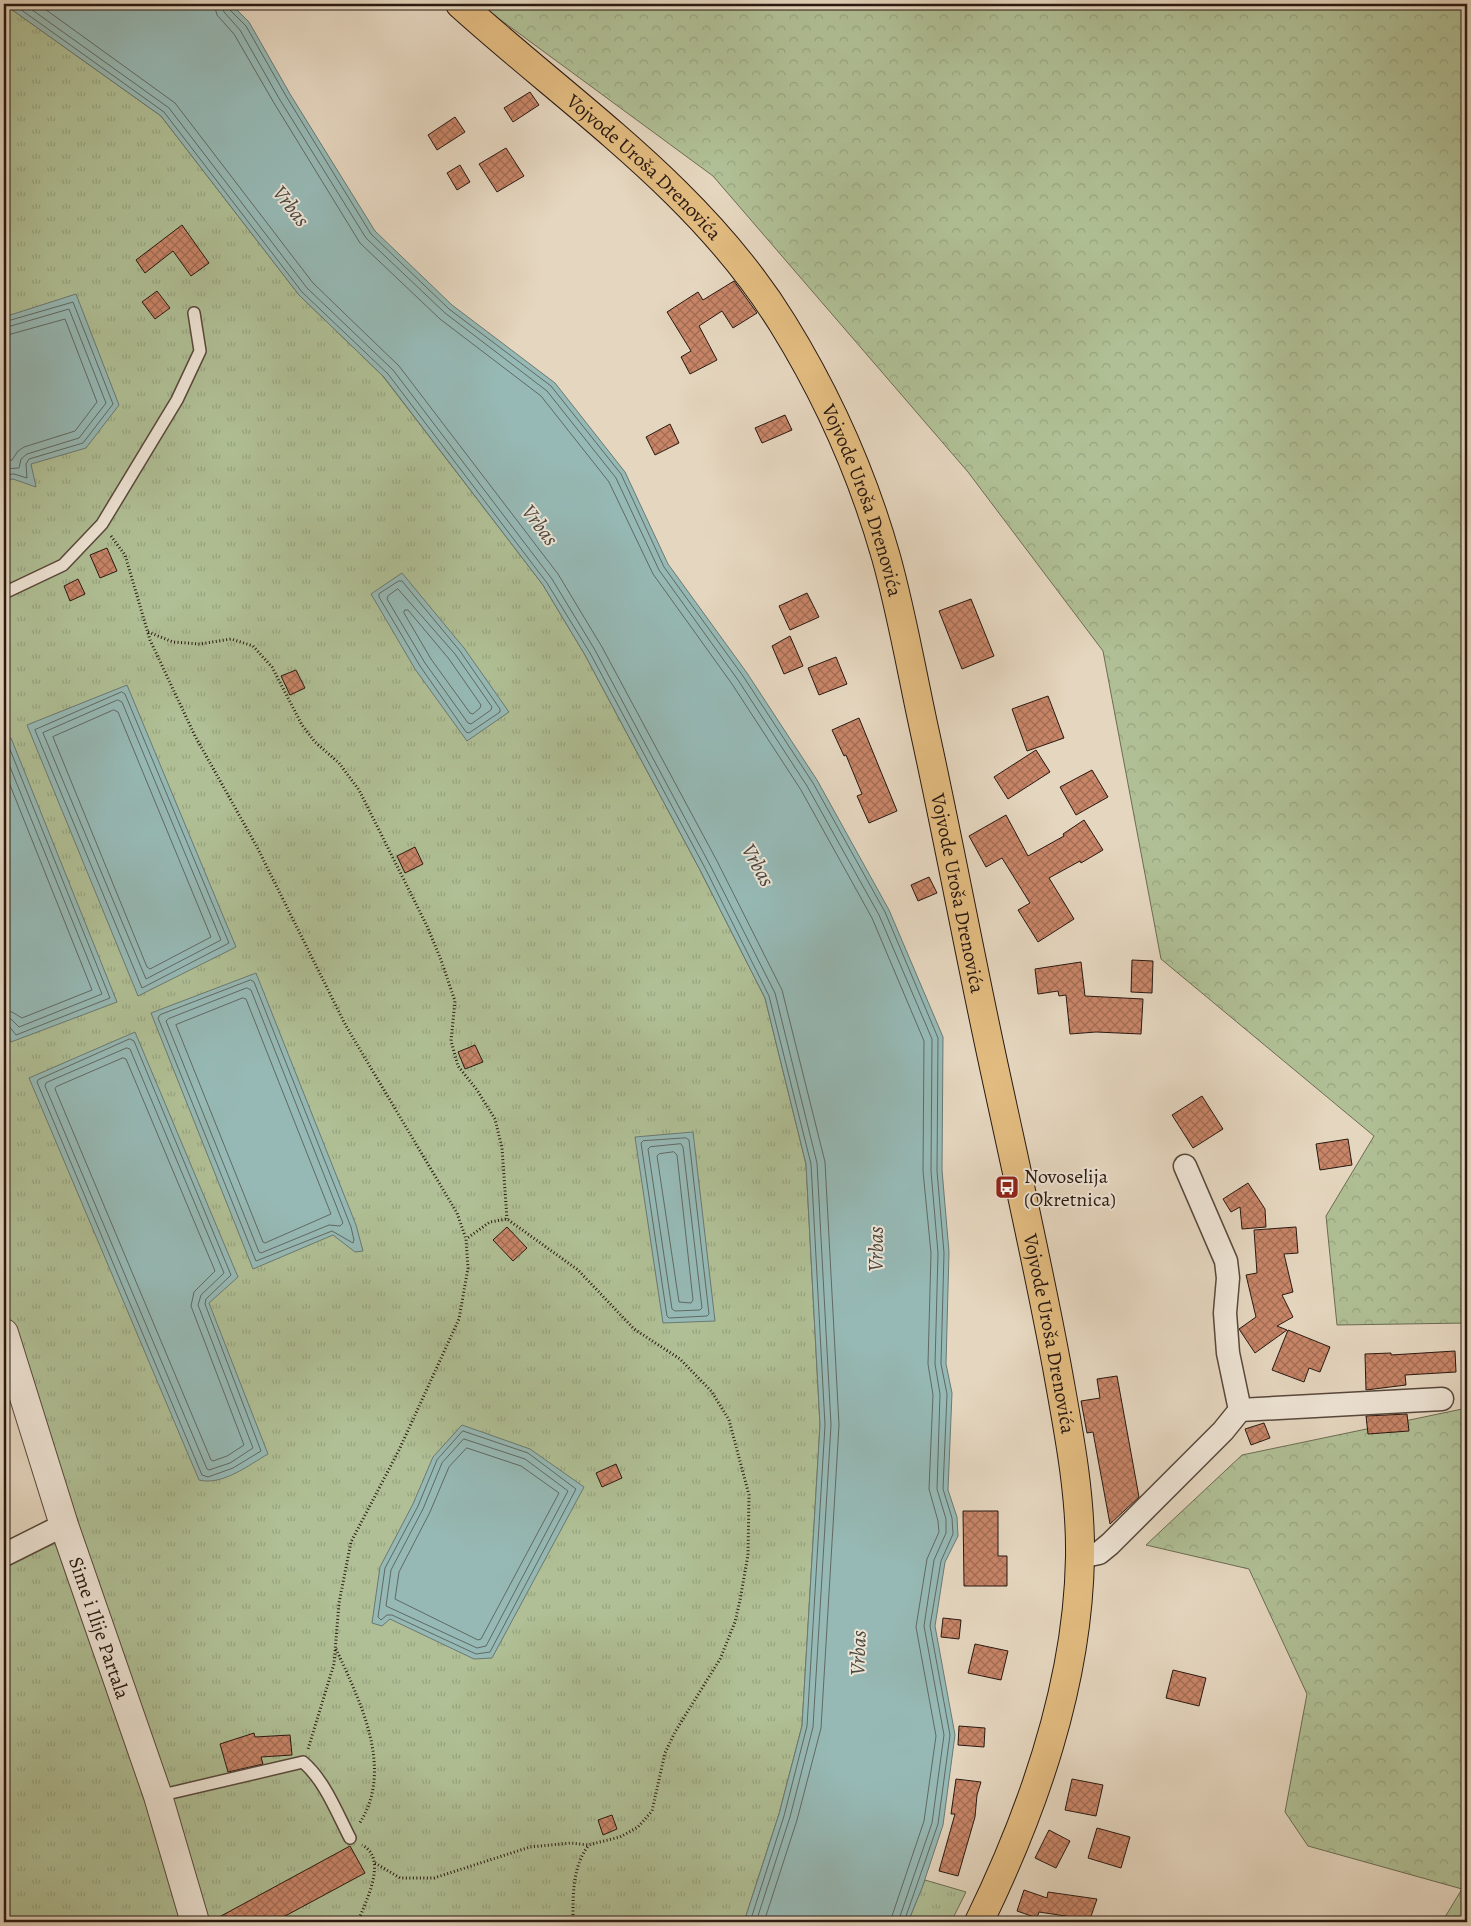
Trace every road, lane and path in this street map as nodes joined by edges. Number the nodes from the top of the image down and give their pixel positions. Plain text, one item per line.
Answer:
1 (460, 4) edge
2 (194, 313) dead end
3 (102, 524) junction
4 (4, 593) edge
5 (148, 632) junction
6 (1185, 1166) dead end
7 (507, 1220) junction
8 (466, 1239) junction
9 (4, 1333) edge
10 (1442, 1398) dead end
11 (1240, 1410) junction
12 (64, 1525) junction
13 (4, 1555) edge
14 (1080, 1557) junction
15 (336, 1648) junction
16 (303, 1762) junction
17 (158, 1796) junction
18 (350, 1838) junction
19 (588, 1846) junction
20 (375, 1863) junction
21 (196, 1922) edge
22 (358, 1922) edge
23 (573, 1922) edge
24 (979, 1922) edge

1 - 14 main road, Vojvode Uroša Drenovića
2 - 3 lane
3 - 4 lane
3 - 5 path
5 - 7 path
5 - 8 path
6 - 11 street
7 - 8 path
7 - 19 path
8 - 15 path
9 - 12 street, Sime i Ilije Partala
10 - 11 street
11 - 14 street
12 - 13 street
12 - 17 street, Sime i Ilije Partala
14 - 24 main road, Vojvode Uroša Drenovića
15 - 16 path
15 - 18 path
16 - 17 lane
16 - 18 lane
17 - 21 street, Sime i Ilije Partala
18 - 20 path
19 - 20 path
19 - 23 path
20 - 22 path

